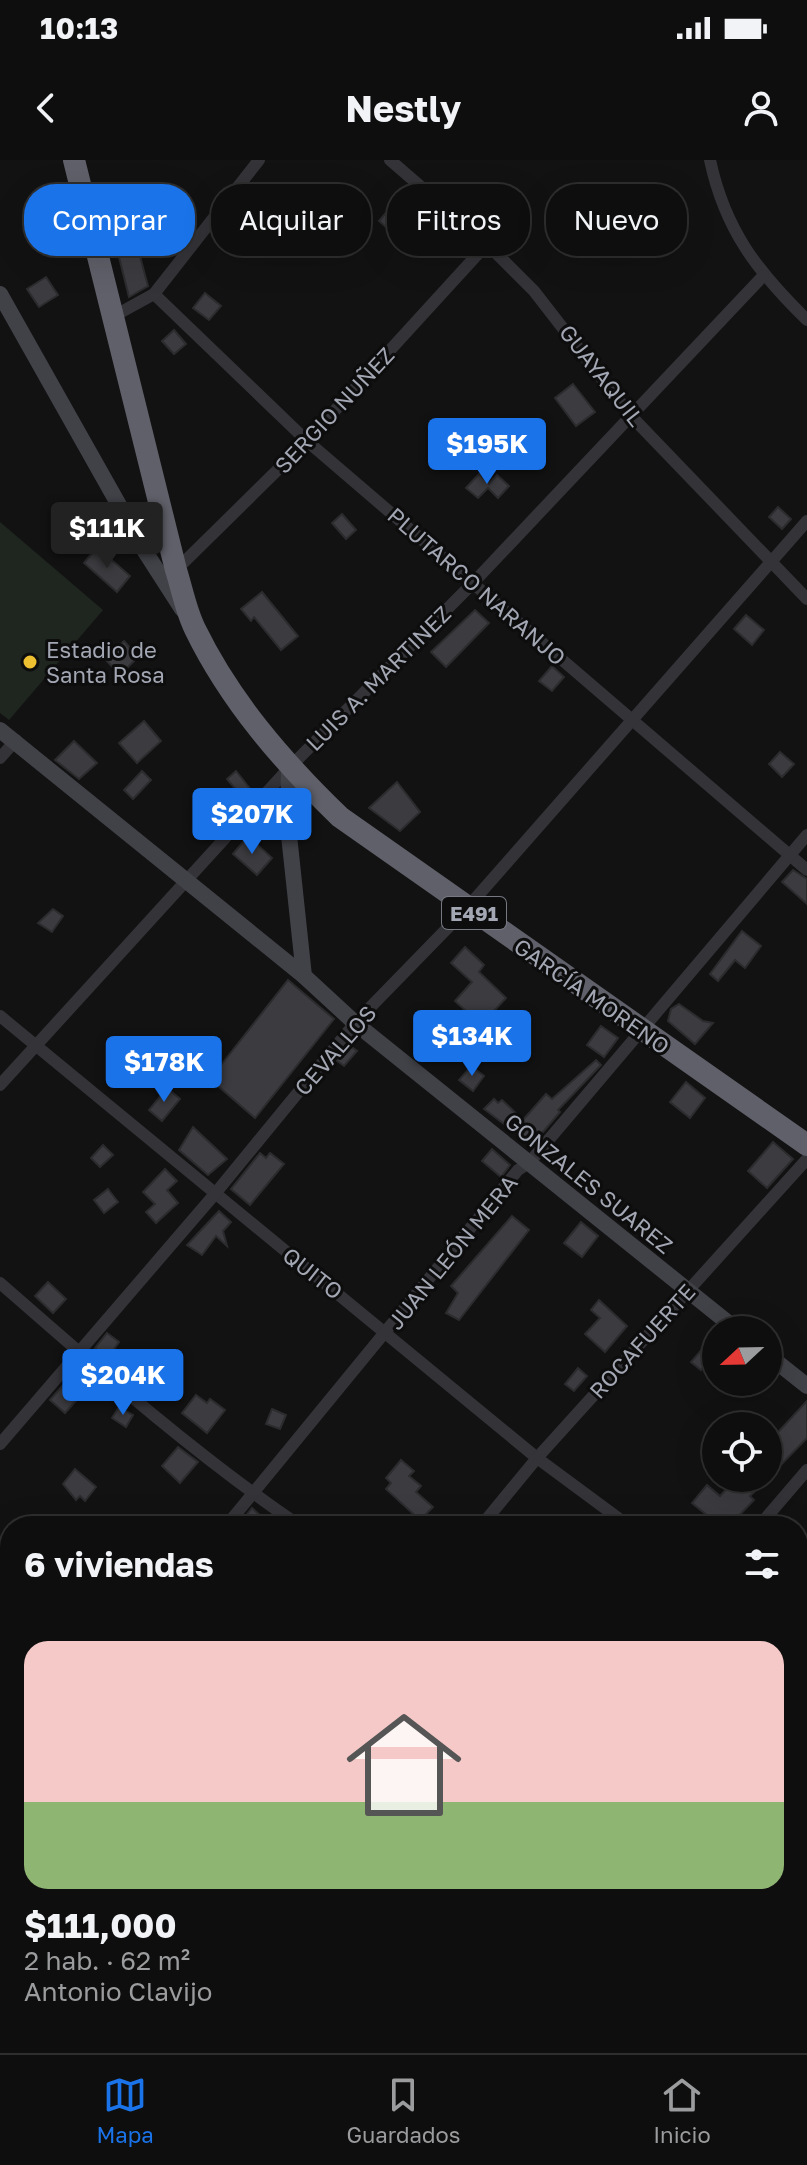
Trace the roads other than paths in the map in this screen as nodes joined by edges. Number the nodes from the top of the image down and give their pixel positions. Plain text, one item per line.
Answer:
1 (74, 160) edge
2 (259, 160) edge
3 (390, 160) edge
4 (710, 160) edge
5 (418, 184) edge
6 (476, 256) edge
7 (499, 256) edge
8 (763, 276) junction
9 (0, 294) edge
10 (154, 294) junction
11 (114, 316) junction
12 (807, 320) edge
13 (631, 416) junction
14 (307, 441) junction
15 (807, 521) edge
16 (770, 563) junction
17 (176, 570) junction
18 (473, 583) junction
19 (807, 599) edge
20 (194, 627) junction
21 (632, 719) junction
22 (0, 730) edge
23 (16, 740) junction
24 (0, 758) edge
25 (289, 768) junction
26 (807, 835) edge
27 (790, 855) junction
28 (807, 870) edge
29 (188, 879) junction
30 (467, 908) junction
31 (304, 976) junction
32 (0, 1016) edge
33 (355, 1023) junction
34 (639, 1030) junction
35 (36, 1044) junction
36 (0, 1085) edge
37 (807, 1145) edge
38 (807, 1159) edge
39 (529, 1163) junction
40 (214, 1195) junction
41 (0, 1283) edge
42 (687, 1291) junction
43 (719, 1316) edge
44 (388, 1332) junction
45 (80, 1353) junction
46 (782, 1366) edge
47 (807, 1386) edge
48 (0, 1444) edge
49 (537, 1458) junction
50 (807, 1470) edge
51 (255, 1494) junction
52 (235, 1516) edge
53 (286, 1516) edge
54 (489, 1516) edge
55 (615, 1516) edge
56 (768, 1516) edge

1 - 11 highway, E491
2 - 10 street
3 - 5 street, GUAYAQUIL
4 - 8 street
6 - 14 street, SERGIO NUÑEZ
7 - 13 street, GUAYAQUIL
8 - 12 street
8 - 13 street, LUIS A. MARTINEZ
9 - 20 street
10 - 11 street
10 - 14 street, PLUTARCO NARANJO
11 - 17 highway, E491
13 - 16 street, GUAYAQUIL
13 - 18 street, LUIS A. MARTINEZ
14 - 17 street, SERGIO NUÑEZ
14 - 18 street, PLUTARCO NARANJO
15 - 16 street, CEVALLOS
16 - 19 street, GUAYAQUIL
16 - 21 street, CEVALLOS
17 - 20 highway, E491
18 - 21 street, PLUTARCO NARANJO
18 - 25 street, LUIS A. MARTINEZ
20 - 25 highway, GARCÍA MORENO / E491
21 - 27 street, PLUTARCO NARANJO
21 - 30 street, CEVALLOS
22 - 23 street, GONZALES SUAREZ
23 - 24 street
23 - 29 street, GONZALES SUAREZ
25 - 29 street, LUIS A. MARTINEZ
25 - 30 highway, GARCÍA MORENO / E491
25 - 31 street
26 - 27 street, JUAN LEÓN MERA
27 - 28 street, PLUTARCO NARANJO
27 - 34 street, JUAN LEÓN MERA
29 - 31 street, GONZALES SUAREZ
29 - 35 street, LUIS A. MARTINEZ
30 - 33 street, CEVALLOS
30 - 34 highway, GARCÍA MORENO / E491
31 - 33 street, GONZALES SUAREZ
32 - 35 street, QUITO
33 - 39 street, GONZALES SUAREZ
33 - 40 street, CEVALLOS
34 - 37 highway, GARCÍA MORENO / E491
34 - 39 street, JUAN LEÓN MERA
35 - 36 street, LUIS A. MARTINEZ
35 - 40 street, QUITO
38 - 42 street, ROCAFUERTE
39 - 42 street, GONZALES SUAREZ
39 - 44 street, JUAN LEÓN MERA
40 - 44 street, QUITO
40 - 45 street, CEVALLOS
41 - 45 street
42 - 43 street, GONZALES SUAREZ
42 - 49 street, ROCAFUERTE
44 - 49 street, QUITO
44 - 51 street, JUAN LEÓN MERA
45 - 48 street, CEVALLOS
45 - 51 street
46 - 47 street
49 - 54 street, ROCAFUERTE
49 - 55 street, QUITO
50 - 56 street
51 - 52 street, JUAN LEÓN MERA
51 - 53 street

